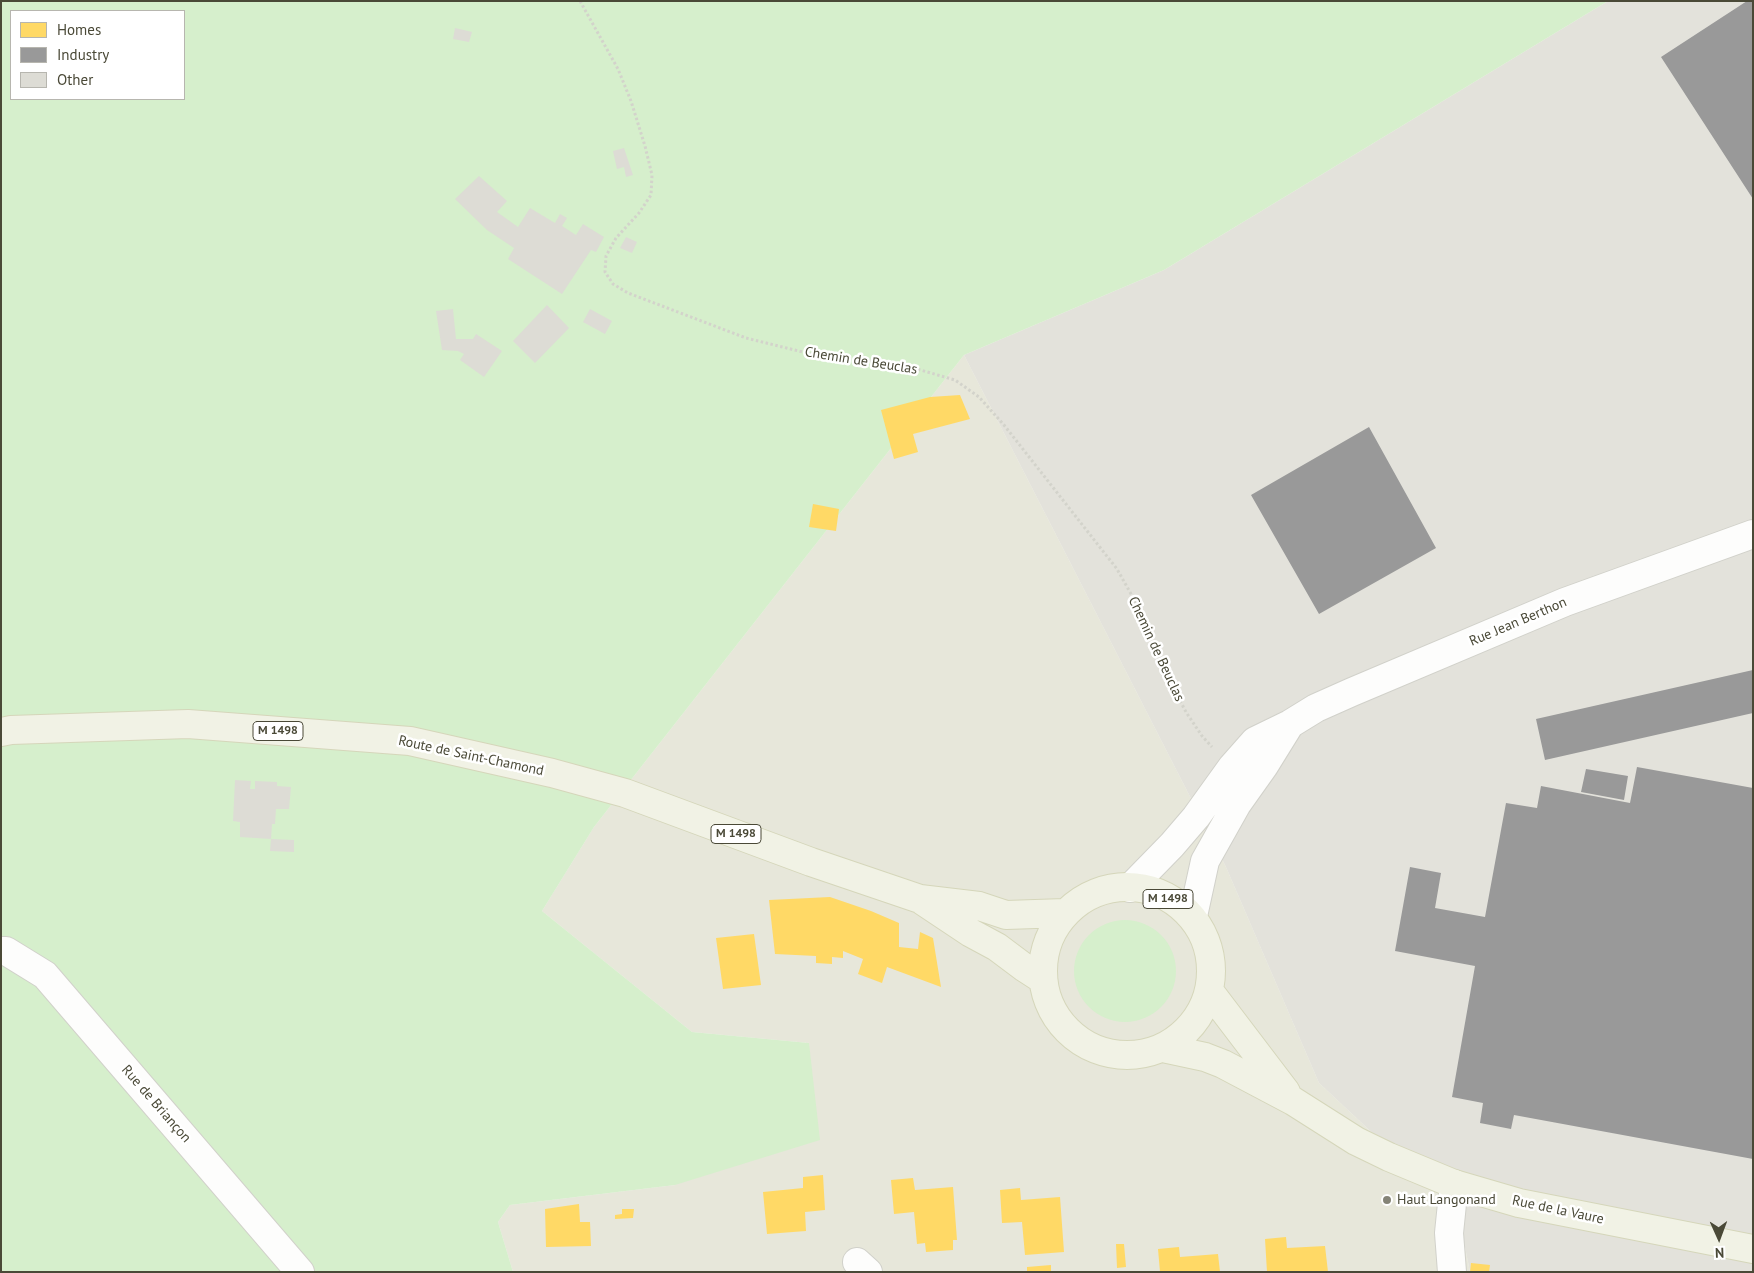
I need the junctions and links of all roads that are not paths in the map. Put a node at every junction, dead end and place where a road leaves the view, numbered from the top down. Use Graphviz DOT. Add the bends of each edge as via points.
graph roads {
  1 [pos="1753,534"];
  2 [pos="1290,724"];
  3 [pos="1,732"];
  4 [pos="1130,888"];
  5 [pos="920,899"];
  6 [pos="1065,912"];
  7 [pos="1193,916"];
  8 [pos="1,951"];
  9 [pos="1042,979"];
  10 [pos="1210,992"];
  11 [pos="1163,1048"];
  12 [pos="1293,1101"];
  13 [pos="1454,1184"];
  14 [pos="1753,1249"];
  15 [pos="300,1272"];
  16 [pos="1452,1272"];
  1 -- 2 [label="street, Rue Jean Berthon" via="1565,602 1352,692"];
  2 -- 4 [label="street, Rue Jean Berthon" via="1255,741 1172,846"];
  2 -- 7 [label="street" via="1237,804 1205,861"];
  3 -- 5 [label="main road, Route de Saint-Chamond / M 1498" via="188,724 410,741 625,792"];
  4 -- 6 [label="main road, M 1498" via="1105,891"];
  4 -- 7 [label="main road, M 1498" via="1162,894"];
  5 -- 6 [label="main road, M 1498" via="979,906 1006,915"];
  5 -- 9 [label="main road, M 1498" via="998,947"];
  6 -- 9 [label="main road" via="1053,931 1042,960"];
  7 -- 10 [label="main road, M 1498" via="1206,935 1211,952"];
  8 -- 15 [label="street, Rue de Briançon" via="45,974"];
  9 -- 11 [label="main road, M 1498" via="1058,1022 1093,1048 1139,1055"];
  10 -- 11 [label="main road, M 1498" via="1200,1013 1186,1030"];
  10 -- 12 [label="main road, M 1498"];
  11 -- 12 [label="main road, M 1498" via="1223,1064"];
  12 -- 13 [label="main road, Rue de la Vaure / M 1498" via="1364,1145"];
  13 -- 14 [label="main road, Rue de la Vaure / M 1498" via="1519,1203"];
  13 -- 16 [label="street" via="1449,1233"];
}
